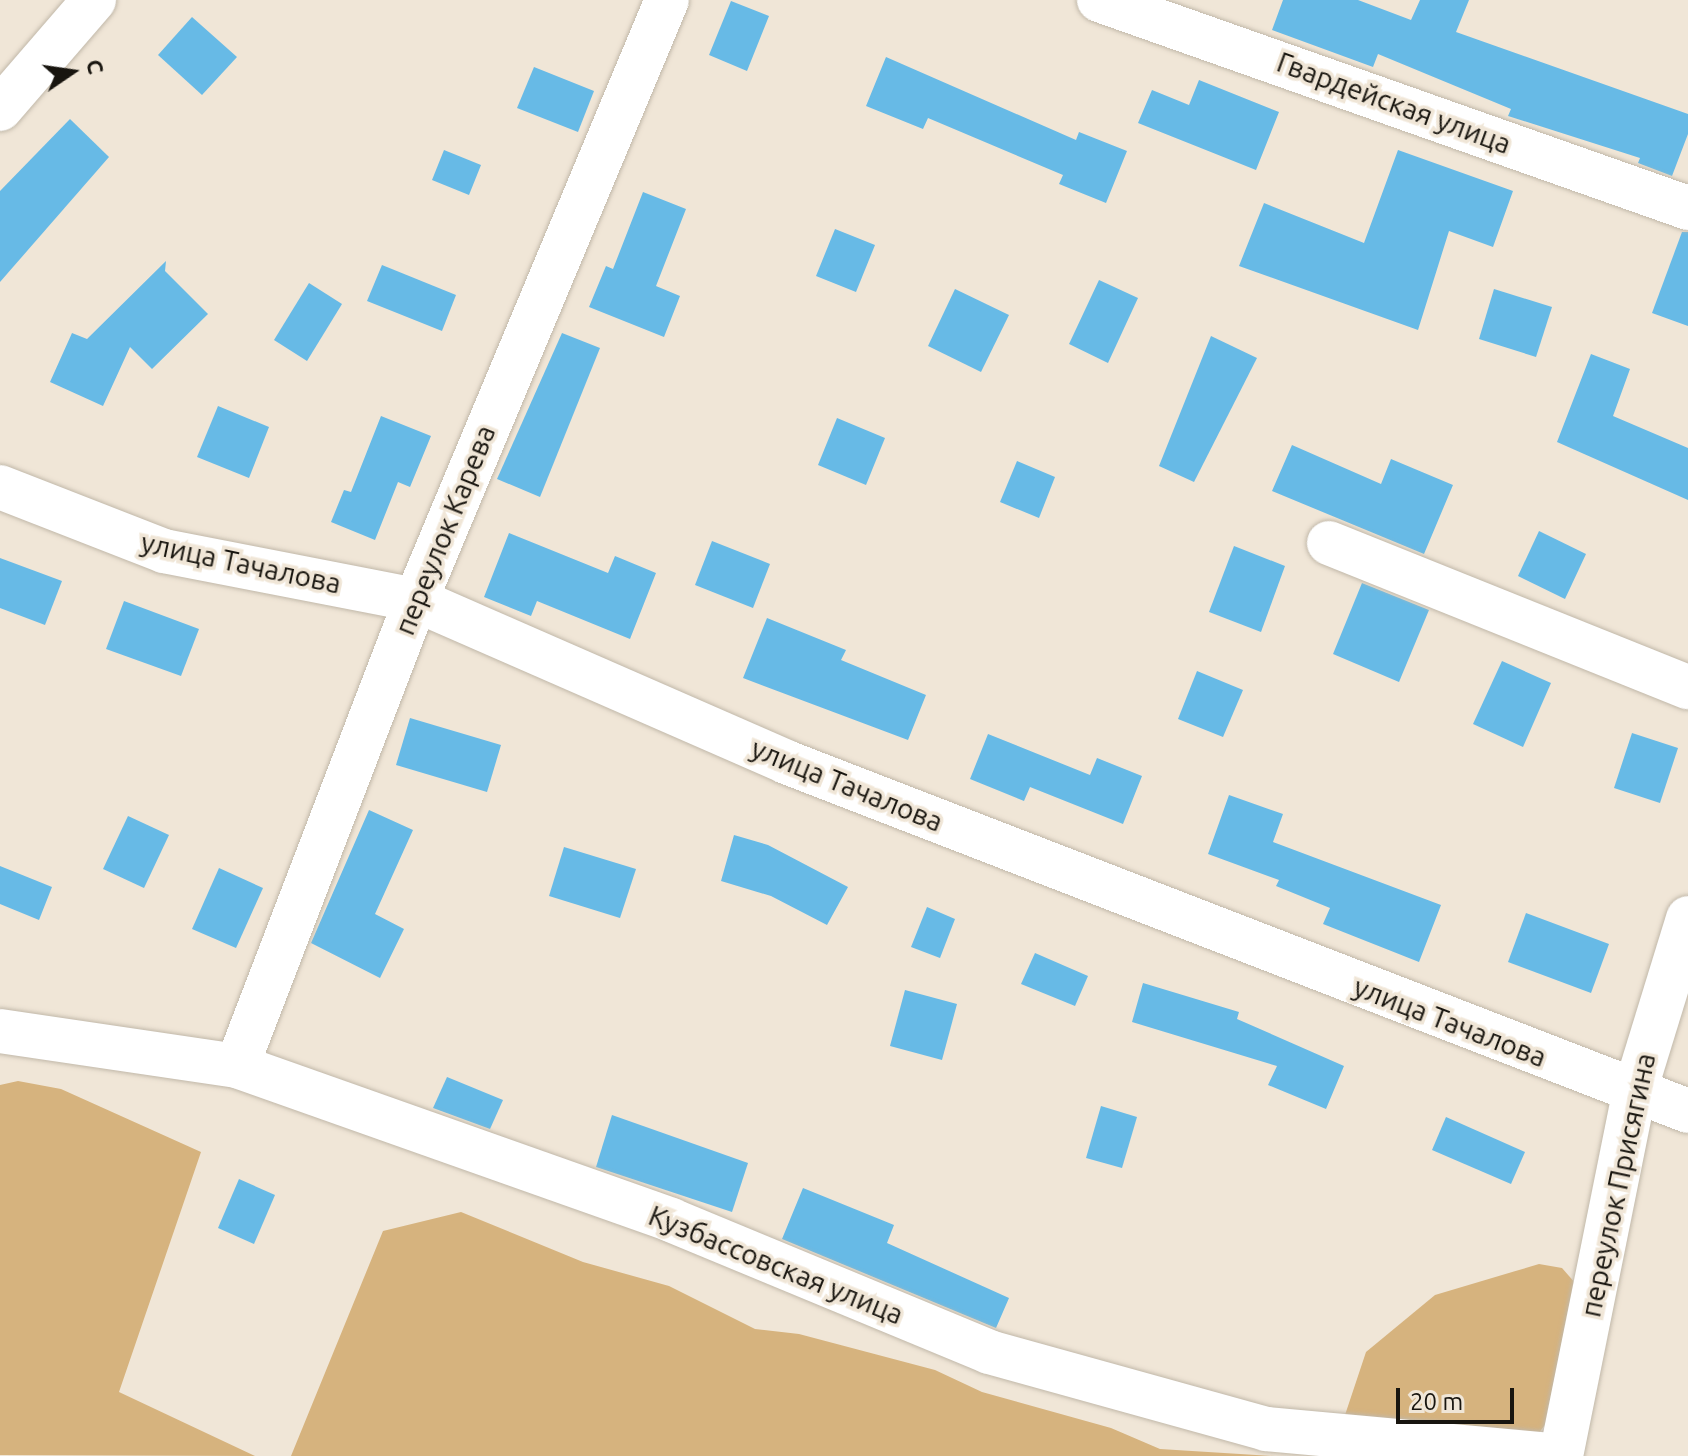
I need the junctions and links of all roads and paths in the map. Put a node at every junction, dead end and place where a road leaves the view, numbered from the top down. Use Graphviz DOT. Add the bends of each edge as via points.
graph roads {
  1 [pos="94,0"];
  2 [pos="667,0"];
  3 [pos="1099,0"];
  4 [pos="0,109"];
  5 [pos="1688,208"];
  6 [pos="0,487"];
  7 [pos="1329,543"];
  8 [pos="416,600"];
  9 [pos="1688,687"];
  10 [pos="1688,918"];
  11 [pos="0,1031"];
  12 [pos="237,1066"];
  13 [pos="1634,1094"];
  14 [pos="1688,1111"];
  15 [pos="1561,1456"];
  1 -- 4 [label="street"];
  2 -- 8 [label="street, переулок Карева"];
  3 -- 5 [label="street, Гвардейская улица"];
  6 -- 8 [label="street, улица Тачалова" via="164,551"];
  7 -- 9 [label="street"];
  8 -- 12 [label="street, переулок Карева"];
  8 -- 13 [label="street, улица Тачалова" via="786,762"];
  10 -- 13 [label="street, переулок Присягина"];
  11 -- 12 [label="street, Кузбассовская улица"];
  12 -- 15 [label="street, Кузбассовская улица" via="671,1220 989,1352 1266,1429"];
  13 -- 14 [label="street, улица Тачалова"];
  13 -- 15 [label="street, переулок Присягина"];
}
